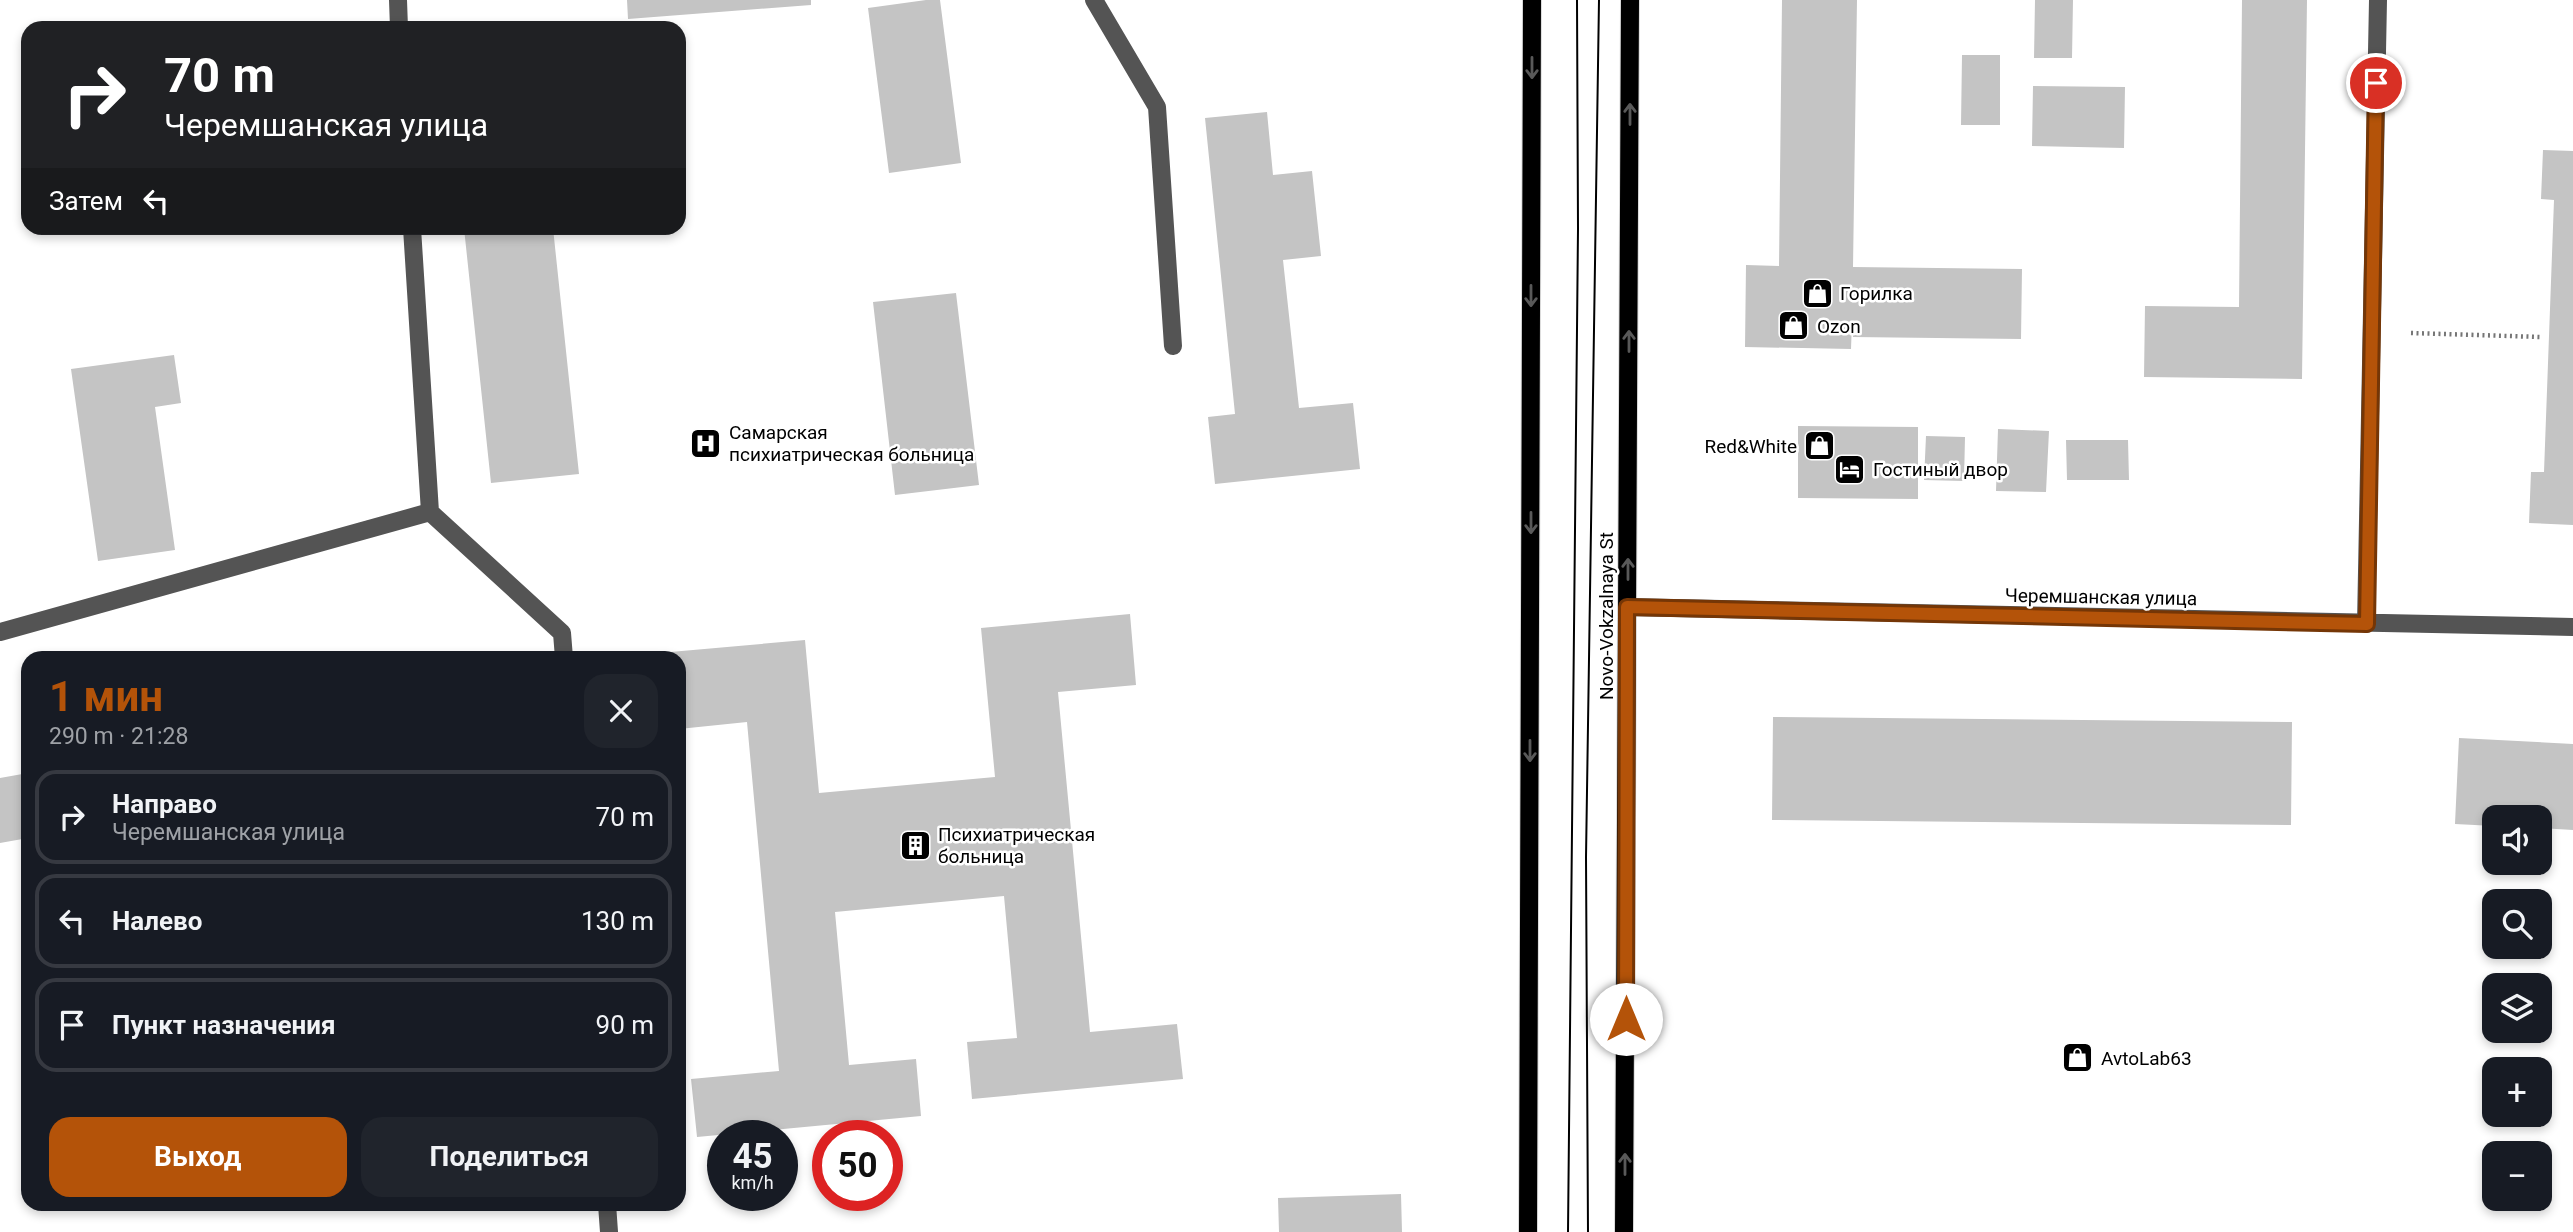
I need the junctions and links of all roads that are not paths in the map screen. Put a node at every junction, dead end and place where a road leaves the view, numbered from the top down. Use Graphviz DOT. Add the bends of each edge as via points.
graph roads {
  1 [pos="398,0"];
  2 [pos="1094,0"];
  3 [pos="1532,0"];
  4 [pos="1630,0"];
  5 [pos="2378,0"];
  6 [pos="399,21"];
  7 [pos="412,235"];
  8 [pos="1173,346"];
  9 [pos="430,512"];
  10 [pos="1627,607"];
  11 [pos="2367,624"];
  12 [pos="2573,626"];
  13 [pos="0,632"];
  14 [pos="563,651"];
  15 [pos="608,1211"];
  16 [pos="609,1232"];
  17 [pos="1528,1232"];
  18 [pos="1624,1232"];
  1 -- 6 [label="street"];
  2 -- 8 [label="street" via="1157,107"];
  3 -- 17 [label="main road, one-way"];
  10 -- 4 [label="main road, Novo-Vokzalnaya St, one-way"];
  5 -- 11 [label="street"];
  7 -- 9 [label="street"];
  9 -- 13 [label="street"];
  9 -- 14 [label="street" via="562,633"];
  10 -- 11 [label="street, Черемшанская улица"];
  18 -- 10 [label="main road, Novo-Vokzalnaya St, one-way"];
  11 -- 12 [label="street, Черемшанская улица"];
  15 -- 16 [label="street"];
}
